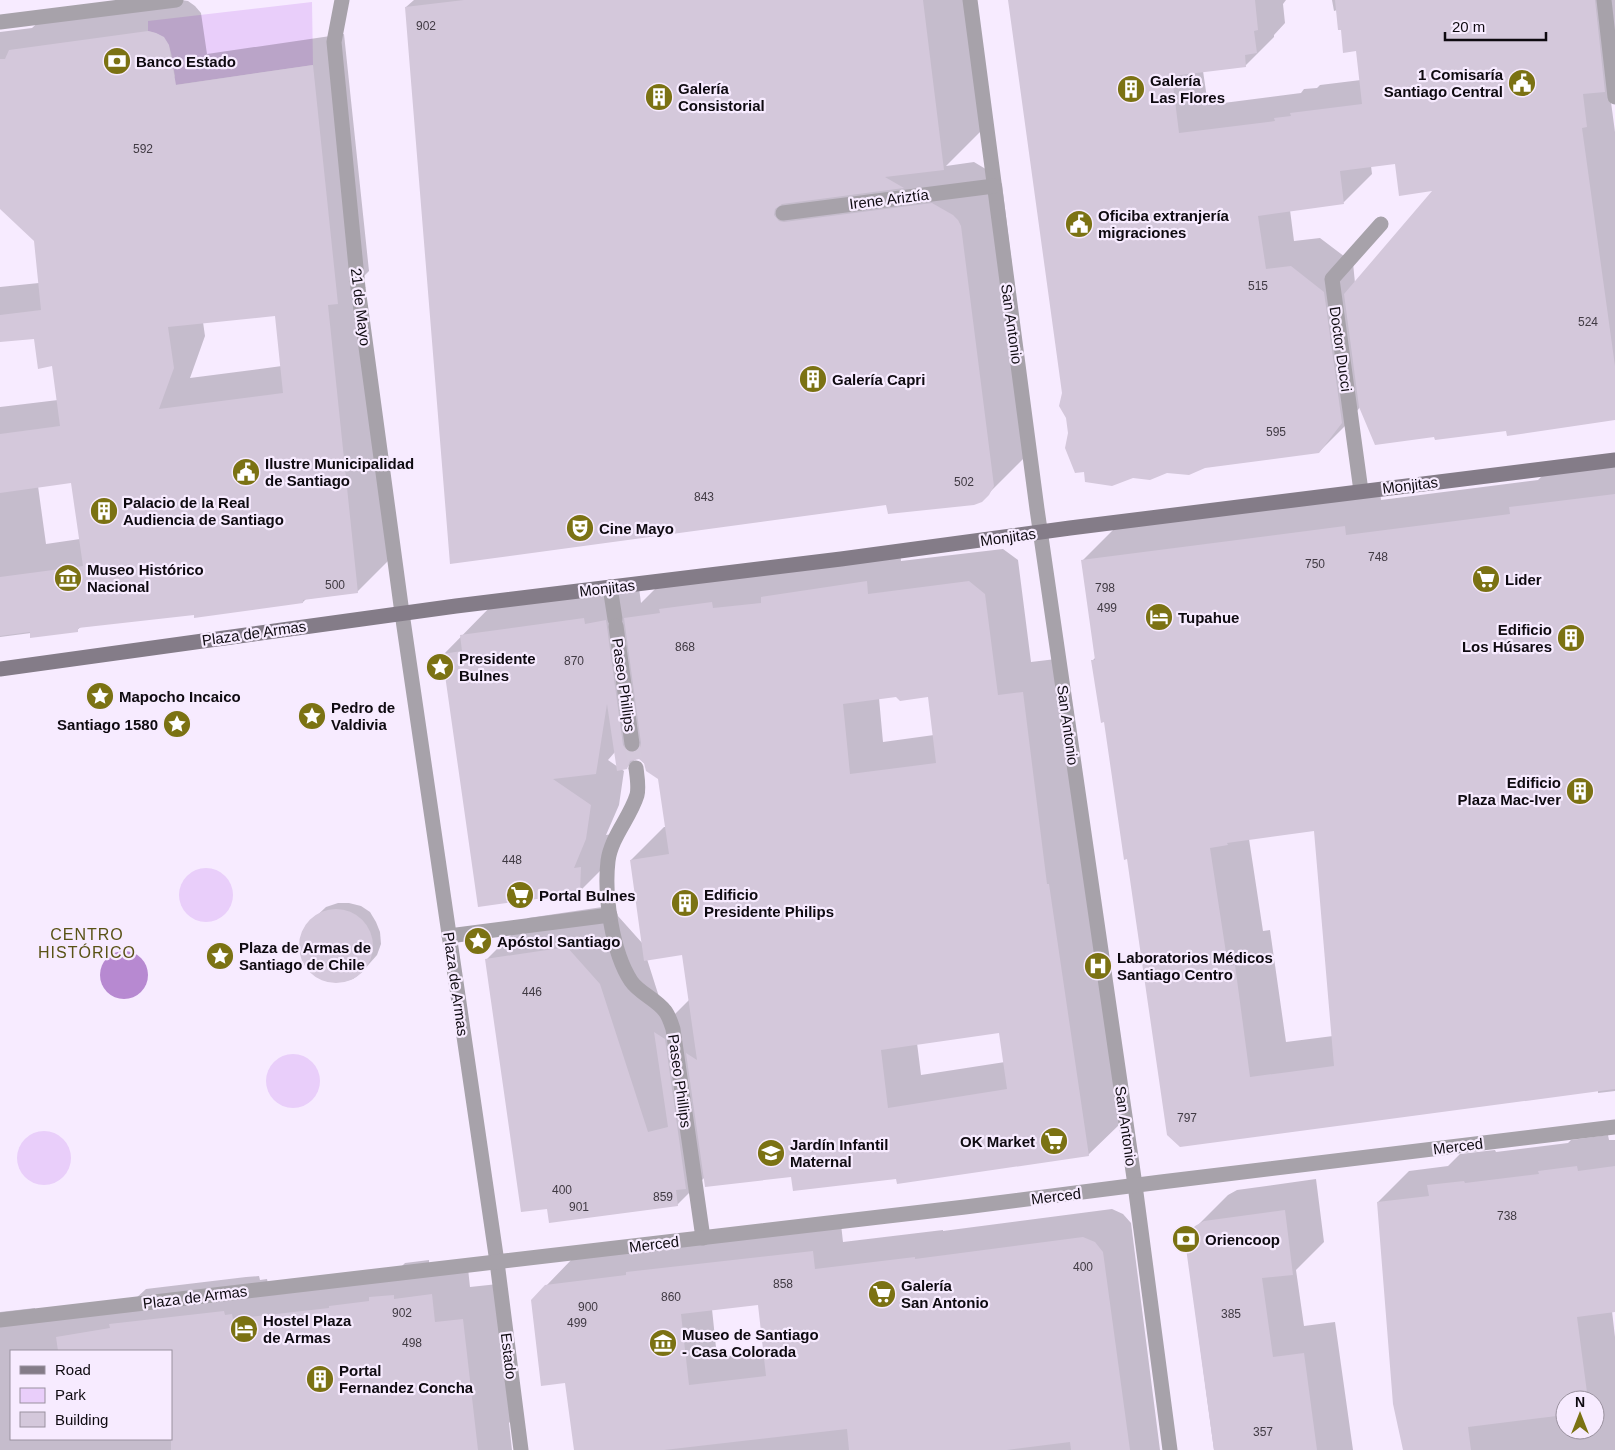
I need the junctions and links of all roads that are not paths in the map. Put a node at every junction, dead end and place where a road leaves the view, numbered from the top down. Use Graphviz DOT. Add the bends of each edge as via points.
graph roads {
  1 [pos="176,0"];
  2 [pos="342,0"];
  3 [pos="970,0"];
  4 [pos="1604,0"];
  5 [pos="0,22"];
  6 [pos="1615,97"];
  7 [pos="994,186"];
  8 [pos="783,213"];
  9 [pos="1381,224"];
  10 [pos="1615,460"];
  11 [pos="1361,492"];
  12 [pos="1040,532"];
  13 [pos="610,587"];
  14 [pos="402,613"];
  15 [pos="0,669"];
  16 [pos="632,744"];
  17 [pos="636,768"];
  18 [pos="610,915"];
  19 [pos="449,936"];
  20 [pos="1615,1127"];
  21 [pos="1135,1185"];
  22 [pos="703,1238"];
  23 [pos="498,1262"];
  24 [pos="0,1320"];
  25 [pos="521,1450"];
  26 [pos="1170,1450"];
  1 -- 5 [label="street"];
  2 -- 14 [label="street, 21 de Mayo" via="334,42 358,288"];
  3 -- 7 [label="street, San Antonio"];
  4 -- 6 [label="street"];
  7 -- 8 [label="street, Irene Ariztía"];
  7 -- 12 [label="street, San Antonio"];
  9 -- 11 [label="street, Doctor Ducci" via="1332,278"];
  10 -- 11 [label="main road, Monjitas"];
  11 -- 12 [label="main road, Monjitas"];
  12 -- 13 [label="main road, Monjitas"];
  12 -- 21 [label="street, San Antonio"];
  13 -- 14 [label="main road, Monjitas"];
  13 -- 16 [label="street, Paseo Phillips"];
  14 -- 15 [label="main road, Plaza de Armas"];
  14 -- 19 [label="street, Plaza de Armas"];
  17 -- 18 [label="street, Paseo Phillips" via="638,793 608,860"];
  18 -- 19 [label="street"];
  18 -- 22 [label="street, Paseo Phillips" via="614,939 632,982 666,1011 673,1029"];
  19 -- 23 [label="street, Plaza de Armas"];
  20 -- 21 [label="street, Merced"];
  21 -- 22 [label="street, Merced"];
  21 -- 26 [label="street, San Antonio"];
  22 -- 23 [label="street, Merced"];
  23 -- 24 [label="street, Plaza de Armas"];
  23 -- 25 [label="street, Estado"];
}
